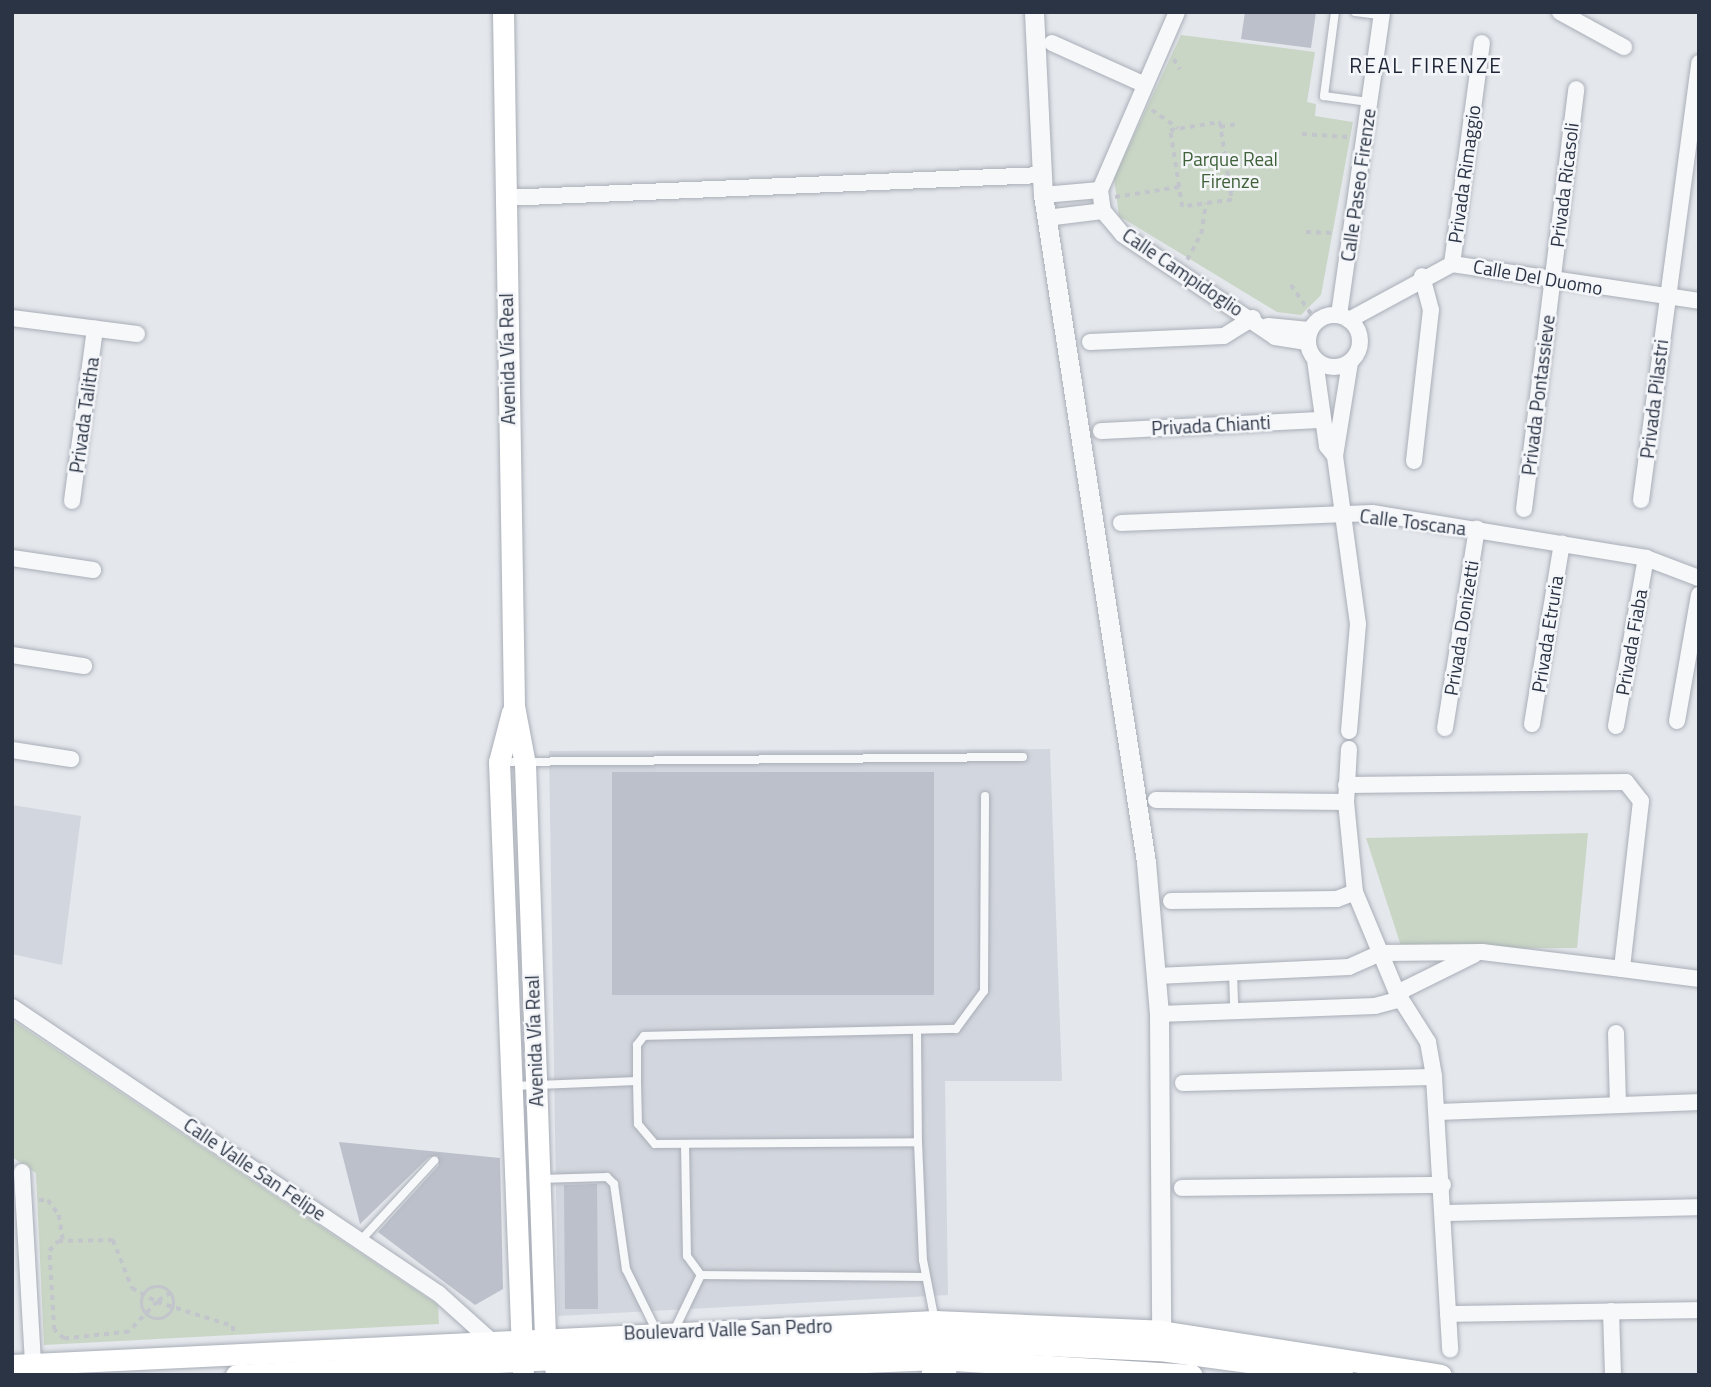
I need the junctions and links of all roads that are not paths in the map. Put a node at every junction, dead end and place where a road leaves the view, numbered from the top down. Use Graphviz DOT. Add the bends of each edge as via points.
graph roads {
  1 [pos="503,12"];
  2 [pos="1034,12"];
  3 [pos="1177,12"];
  4 [pos="1335,12"];
  5 [pos="1355,12"];
  6 [pos="1560,12"];
  7 [pos="1381,14"];
  8 [pos="1482,43"];
  9 [pos="1052,44"];
  10 [pos="1624,47"];
  11 [pos="1699,63"];
  12 [pos="1141,83"];
  13 [pos="1576,89"];
  14 [pos="1369,102"];
  15 [pos="1042,185"];
  16 [pos="503,198"];
  17 [pos="1101,201"];
  18 [pos="1046,218"];
  19 [pos="1452,264"];
  20 [pos="1422,276"];
  21 [pos="1553,282"];
  22 [pos="1666,298"];
  23 [pos="1699,301"];
  24 [pos="1344,317"];
  25 [pos="12,318"];
  26 [pos="1253,318"];
  27 [pos="95,329"];
  28 [pos="1311,331"];
  29 [pos="137,334"];
  30 [pos="1090,342"];
  31 [pos="1315,360"];
  32 [pos="1350,362"];
  33 [pos="1321,419"];
  34 [pos="1101,431"];
  35 [pos="1335,456"];
  36 [pos="1414,461"];
  37 [pos="1641,500"];
  38 [pos="72,501"];
  39 [pos="1524,509"];
  40 [pos="1342,515"];
  41 [pos="1121,523"];
  42 [pos="1477,529"];
  43 [pos="1562,543"];
  44 [pos="12,558"];
  45 [pos="1646,558"];
  46 [pos="93,570"];
  47 [pos="1699,578"];
  48 [pos="1699,595"];
  49 [pos="12,654"];
  50 [pos="84,666"];
  51 [pos="1692,670"];
  52 [pos="514,706"];
  53 [pos="1678,721"];
  54 [pos="1532,724"];
  55 [pos="1616,726"];
  56 [pos="1445,728"];
  57 [pos="1349,730"];
  58 [pos="1349,749"];
  59 [pos="12,750"];
  60 [pos="1023,757"];
  61 [pos="71,759"];
  62 [pos="499,762"];
  63 [pos="525,764"];
  64 [pos="1346,785"];
  65 [pos="985,796"];
  66 [pos="1156,800"];
  67 [pos="1346,802"];
  68 [pos="1355,892"];
  69 [pos="1171,901"];
  70 [pos="1482,952"];
  71 [pos="1380,953"];
  72 [pos="1622,969"];
  73 [pos="1233,972"];
  74 [pos="1157,976"];
  75 [pos="1699,979"];
  76 [pos="1399,996"];
  77 [pos="12,1007"];
  78 [pos="1234,1011"];
  79 [pos="1159,1014"];
  80 [pos="1616,1033"];
  81 [pos="917,1034"];
  82 [pos="1434,1077"];
  83 [pos="637,1081"];
  84 [pos="1183,1083"];
  85 [pos="535,1084"];
  86 [pos="510,1087"];
  87 [pos="1699,1102"];
  88 [pos="1618,1105"];
  89 [pos="1440,1112"];
  90 [pos="918,1142"];
  91 [pos="685,1144"];
  92 [pos="434,1161"];
  93 [pos="22,1172"];
  94 [pos="538,1179"];
  95 [pos="1443,1185"];
  96 [pos="1182,1188"];
  97 [pos="1699,1207"];
  98 [pos="1444,1213"];
  99 [pos="362,1240"];
  100 [pos="701,1275"];
  101 [pos="926,1277"];
  102 [pos="1699,1310"];
  103 [pos="1611,1311"];
  104 [pos="1448,1314"];
  105 [pos="935,1321"];
  106 [pos="665,1331"];
  107 [pos="1161,1331"];
  108 [pos="490,1340"];
  109 [pos="1450,1350"];
  110 [pos="520,1357"];
  111 [pos="552,1361"];
  112 [pos="235,1364"];
  113 [pos="23,1365"];
  114 [pos="210,1365"];
  115 [pos="931,1375"];
  116 [pos="946,1375"];
  117 [pos="1191,1375"];
  118 [pos="1342,1375"];
  119 [pos="1441,1375"];
  120 [pos="1613,1375"];
  1 -- 16 [label="main road, Avenida Vía Real"];
  2 -- 15 [label="street"];
  3 -- 12 [label="street"];
  4 -- 14 [label="lane" via="1324,96"];
  5 -- 7 [label="lane"];
  6 -- 10 [label="street"];
  7 -- 14 [label="street, Calle Paseo Firenze"];
  8 -- 19 [label="street, Privada Rimaggio"];
  9 -- 12 [label="street"];
  11 -- 22 [label="street, Privada Pilastri"];
  12 -- 17 [label="street"];
  13 -- 21 [label="street, Privada Ricasoli"];
  14 -- 24 [label="street, Calle Paseo Firenze"];
  15 -- 16 [label="street"];
  15 -- 17 [label="street"];
  15 -- 18 [label="street"];
  16 -- 52 [label="main road, Avenida Vía Real"];
  17 -- 18 [label="street"];
  17 -- 26 [label="street, Calle Campidoglio" via="1122,234"];
  18 -- 74 [label="street" via="1146,862"];
  19 -- 20 [label="street, Calle Del Duomo"];
  19 -- 21 [label="street, Calle Del Duomo"];
  20 -- 24 [label="street, Calle Del Duomo"];
  20 -- 36 [label="street" via="1431,310"];
  21 -- 22 [label="street, Calle Del Duomo"];
  21 -- 39 [label="street, Privada Pontassieve"];
  22 -- 23 [label="street, Calle Del Duomo"];
  22 -- 37 [label="street, Privada Pilastri"];
  24 -- 28 [label="street"];
  24 -- 32 [label="street" via="1360,341"];
  25 -- 27 [label="street"];
  26 -- 28 [label="street, Calle Campidoglio" via="1268,326 1275,337"];
  26 -- 30 [label="street" via="1224,336"];
  27 -- 29 [label="street"];
  27 -- 38 [label="street, Privada Talitha"];
  28 -- 31 [label="street"];
  31 -- 32 [label="street" via="1326,367"];
  31 -- 33 [label="street"];
  32 -- 35 [label="street"];
  33 -- 34 [label="street, Privada Chianti"];
  33 -- 35 [label="street"];
  35 -- 40 [label="street"];
  40 -- 41 [label="street, Calle Toscana"];
  40 -- 42 [label="street, Calle Toscana" via="1372,513"];
  40 -- 57 [label="street" via="1357,624"];
  42 -- 43 [label="street, Calle Toscana"];
  42 -- 56 [label="street, Privada Donizetti"];
  43 -- 45 [label="street, Calle Toscana"];
  43 -- 54 [label="street, Privada Etruria"];
  44 -- 46 [label="street"];
  45 -- 47 [label="street, Calle Toscana"];
  45 -- 55 [label="street, Privada Fiaba"];
  48 -- 51 [label="street"];
  49 -- 50 [label="street"];
  51 -- 53 [label="street"];
  52 -- 62 [label="main road, Avenida Vía Real"];
  52 -- 63 [label="main road, Avenida Vía Real"];
  58 -- 64 [label="street"];
  59 -- 61 [label="street"];
  60 -- 63 [label="lane"];
  62 -- 63 [label="lane"];
  62 -- 86 [label="main road, Avenida Vía Real"];
  63 -- 85 [label="main road, Avenida Vía Real"];
  64 -- 67 [label="street"];
  64 -- 72 [label="street" via="1626,782 1642,801"];
  65 -- 81 [label="lane" via="984,991 956,1029"];
  66 -- 67 [label="street"];
  67 -- 68 [label="street"];
  68 -- 69 [label="street" via="1338,899"];
  68 -- 71 [label="street"];
  70 -- 71 [label="street"];
  70 -- 72 [label="street"];
  70 -- 76 [label="street"];
  71 -- 73 [label="street" via="1349,967"];
  71 -- 76 [label="street"];
  72 -- 75 [label="street"];
  73 -- 74 [label="street"];
  73 -- 78 [label="lane"];
  74 -- 79 [label="street"];
  76 -- 78 [label="street" via="1375,1006"];
  76 -- 82 [label="street" via="1428,1042"];
  77 -- 99 [label="street, Calle Valle San Felipe"];
  78 -- 79 [label="street"];
  79 -- 107 [label="street"];
  80 -- 88 [label="street"];
  81 -- 83 [label="lane" via="644,1036 637,1045"];
  81 -- 90 [label="lane"];
  82 -- 84 [label="street"];
  82 -- 89 [label="street"];
  83 -- 85 [label="lane"];
  83 -- 91 [label="lane" via="642,1136 655,1144"];
  85 -- 86 [label="lane"];
  85 -- 94 [label="main road, Avenida Vía Real"];
  86 -- 110 [label="main road, Avenida Vía Real"];
  87 -- 88 [label="street"];
  88 -- 89 [label="street"];
  89 -- 95 [label="street"];
  90 -- 91 [label="lane"];
  90 -- 101 [label="lane"];
  91 -- 100 [label="lane" via="687,1256"];
  92 -- 99 [label="lane"];
  93 -- 113 [label="street"];
  94 -- 106 [label="lane" via="607,1177 614,1184 626,1269"];
  94 -- 111 [label="main road, Avenida Vía Real"];
  95 -- 96 [label="street"];
  95 -- 98 [label="street"];
  97 -- 98 [label="street"];
  98 -- 104 [label="street"];
  99 -- 108 [label="street, Calle Valle San Felipe" via="439,1294"];
  100 -- 101 [label="lane"];
  100 -- 106 [label="lane"];
  101 -- 105 [label="lane"];
  102 -- 103 [label="street"];
  103 -- 104 [label="street"];
  103 -- 120 [label="street"];
  104 -- 109 [label="street"];
  105 -- 106 [label="main road, Boulevard Valle San Pedro"];
  105 -- 107 [label="main road, Boulevard Valle San Pedro"];
  106 -- 111 [label="main road, Boulevard Valle San Pedro"];
  107 -- 119 [label="main road, Boulevard Valle San Pedro"];
  108 -- 110 [label="main road, Boulevard Valle San Pedro"];
  108 -- 112 [label="main road, Boulevard Valle San Pedro"];
  110 -- 111 [label="main road, Boulevard Valle San Pedro"];
  110 -- 112 [label="main road, Boulevard Valle San Pedro"];
  111 -- 117 [label="main road, Boulevard Valle San Pedro" via="937,1359"];
  111 -- 118 [label="main road, Boulevard Valle San Pedro" via="1032,1342 1173,1352"];
  112 -- 114 [label="main road, Boulevard Valle San Pedro"];
  113 -- 114 [label="main road, Boulevard Valle San Pedro"];
  115 -- 116 [label="main road"];
}
